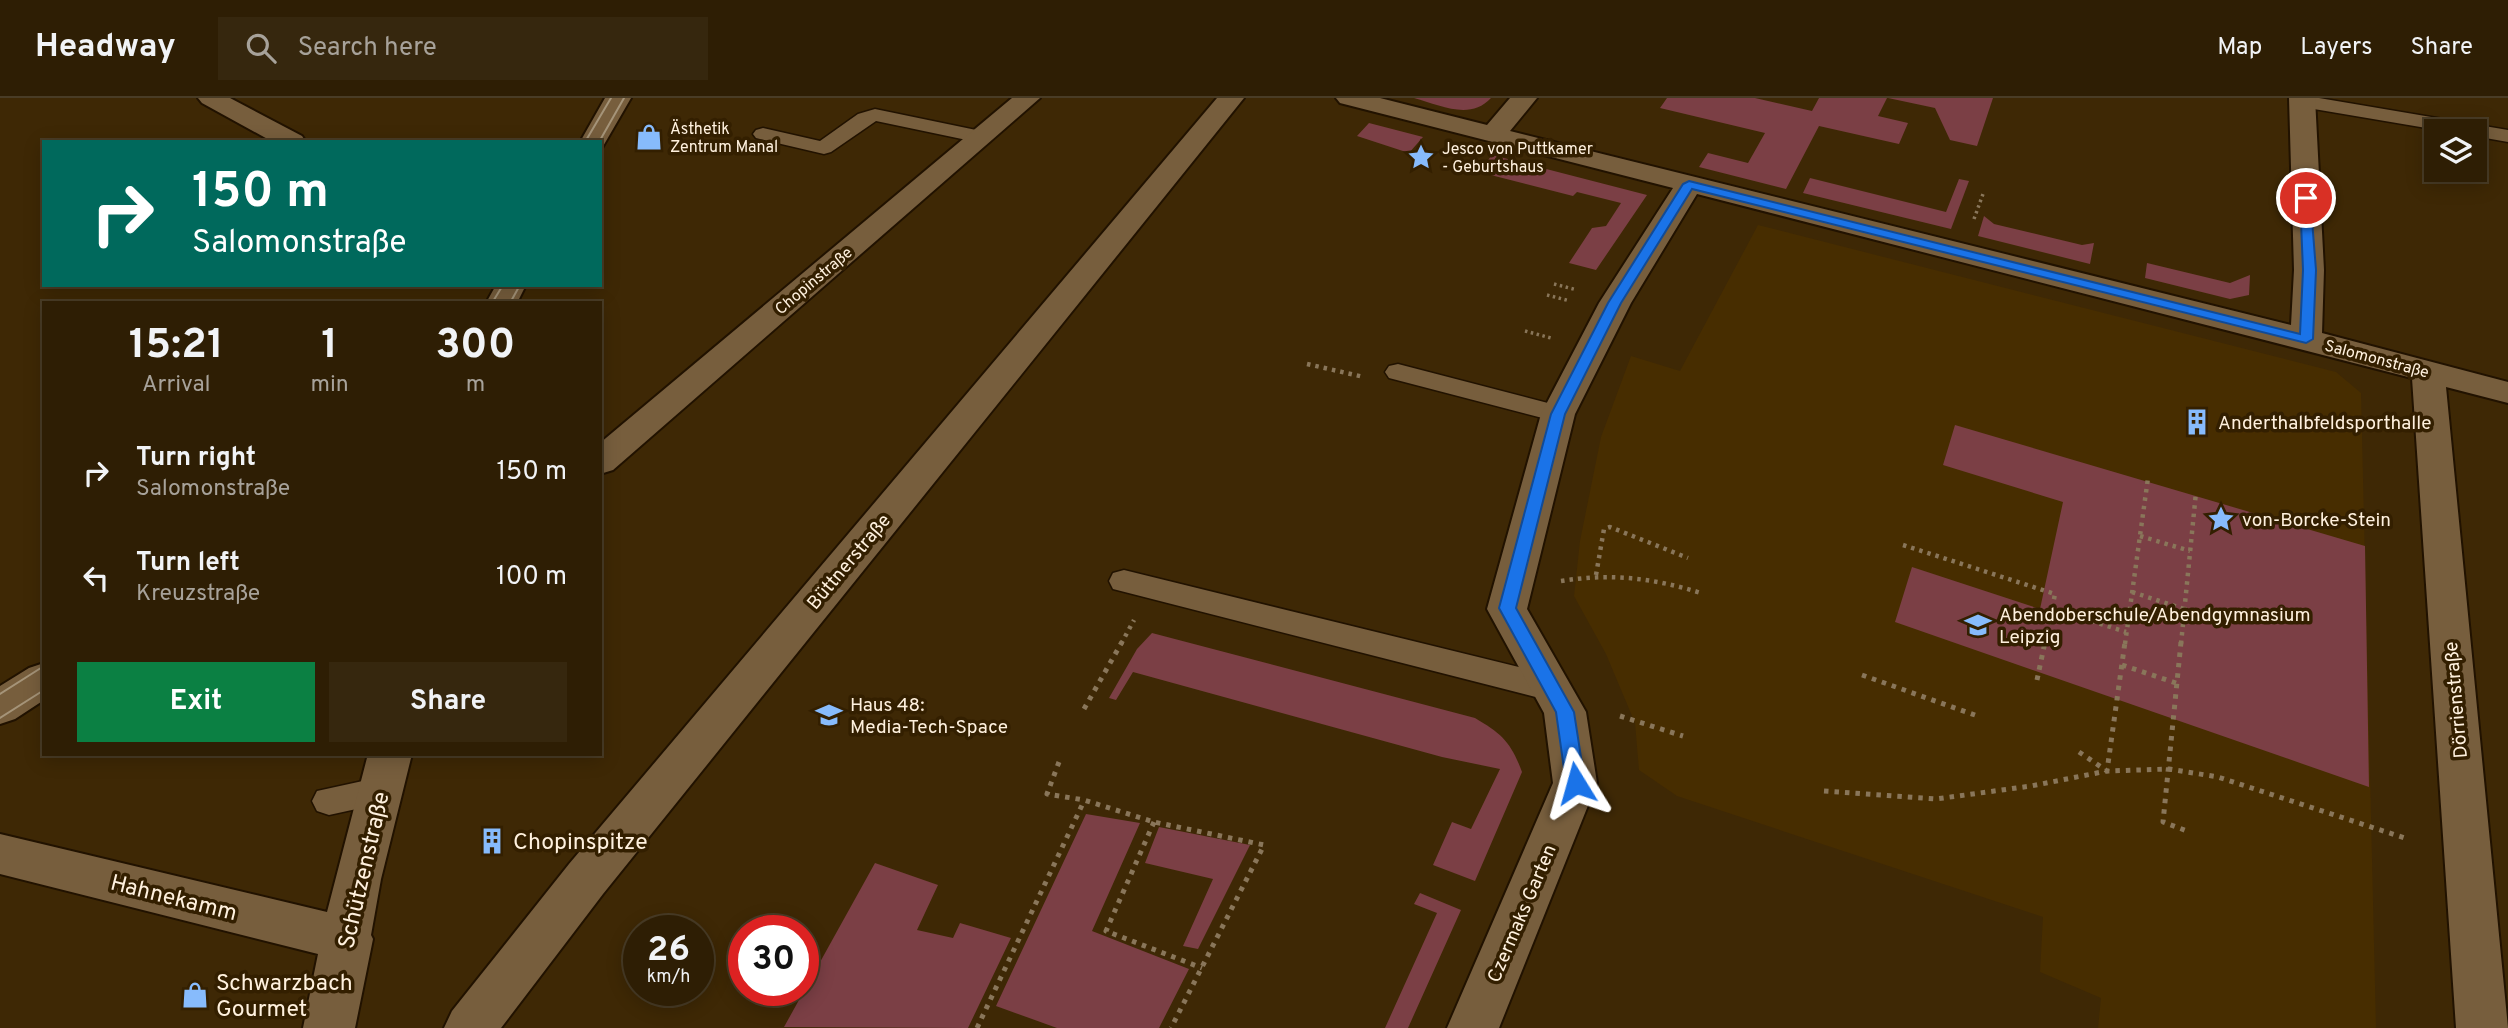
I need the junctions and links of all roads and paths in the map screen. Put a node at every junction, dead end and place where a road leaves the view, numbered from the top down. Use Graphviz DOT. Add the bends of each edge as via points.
graph roads {
  1 [pos="211,98"];
  2 [pos="618,98"];
  3 [pos="1027,98"];
  4 [pos="1231,98"];
  5 [pos="1349,98"];
  6 [pos="1524,98"];
  7 [pos="2302,99"];
  8 [pos="763,134"];
  9 [pos="1492,135"];
  10 [pos="2508,136"];
  11 [pos="981,137"];
  12 [pos="289,140"];
  13 [pos="594,140"];
  14 [pos="1689,184"];
  15 [pos="1983,194"];
  16 [pos="1980,203"];
  17 [pos="1554,284"];
  18 [pos="1589,293"];
  19 [pos="1547,295"];
  20 [pos="1581,304"];
  21 [pos="1525,331"];
  22 [pos="2306,339"];
  23 [pos="1562,341"];
  24 [pos="1307,364"];
  25 [pos="1398,372"];
  26 [pos="2428,372"];
  27 [pos="2508,393"];
  28 [pos="1558,414"];
  29 [pos="602,460"];
  30 [pos="2148,478"];
  31 [pos="2196,492"];
  32 [pos="2140,536"];
  33 [pos="1903,545"];
  34 [pos="2190,551"];
  35 [pos="1688,558"];
  36 [pos="1595,575"];
  37 [pos="1557,582"];
  38 [pos="1137,585"];
  39 [pos="2132,592"];
  40 [pos="1701,593"];
  41 [pos="2051,608"];
  42 [pos="2184,609"];
  43 [pos="2126,632"];
  44 [pos="2122,665"];
  45 [pos="1862,675"];
  46 [pos="42,680"];
  47 [pos="2037,680"];
  48 [pos="2176,683"];
  49 [pos="1551,688"];
  50 [pos="0,707"];
  51 [pos="1084,709"];
  52 [pos="1975,715"];
  53 [pos="1619,716"];
  54 [pos="1683,736"];
  55 [pos="2079,752"];
  56 [pos="1059,762"];
  57 [pos="2169,769"];
  58 [pos="2107,771"];
  59 [pos="385,773"];
  60 [pos="1824,791"];
  61 [pos="1084,800"];
  62 [pos="329,801"];
  63 [pos="1154,822"];
  64 [pos="2187,831"];
  65 [pos="2404,838"];
  66 [pos="0,854"];
  67 [pos="348,939"];
  68 [pos="1202,968"];
  69 [pos="329,1028"];
  70 [pos="470,1028"];
  71 [pos="977,1028"];
  72 [pos="1171,1028"];
  73 [pos="1472,1028"];
  74 [pos="2482,1028"];
  1 -- 12 [label="street"];
  2 -- 13 [label="street"];
  3 -- 11 [label="street, Chopinstraße"];
  4 -- 70 [label="street, Büttnerstraße" via="586,879"];
  5 -- 9 [label="street, Salomonstraße"];
  6 -- 9 [label="street"];
  7 -- 10 [label="lane"];
  7 -- 22 [label="street" via="2309,270"];
  8 -- 11 [label="lane" via="824,148 875,115"];
  9 -- 14 [label="street, Salomonstraße"];
  11 -- 29 [label="street, Chopinstraße"];
  14 -- 22 [label="street, Salomonstraße"];
  14 -- 28 [label="street, Czermaks Garten" via="1615,303"];
  15 -- 16 [label="path"];
  17 -- 18 [label="path"];
  19 -- 20 [label="path"];
  21 -- 23 [label="path"];
  22 -- 26 [label="street, Salomonstraße"];
  24 -- 25 [label="path" via="1378,381"];
  25 -- 28 [label="lane"];
  26 -- 27 [label="street, Salomonstraße"];
  26 -- 74 [label="street, Dörrienstraße"];
  28 -- 49 [label="street, Czermaks Garten" via="1507,608"];
  30 -- 32 [label="path"];
  31 -- 34 [label="path"];
  32 -- 34 [label="path"];
  32 -- 39 [label="path"];
  33 -- 41 [label="path" via="2055,594"];
  34 -- 42 [label="path"];
  35 -- 36 [label="path" via="1610,527 1604,530"];
  36 -- 37 [label="path"];
  36 -- 40 [label="path" via="1661,579"];
  38 -- 49 [label="lane"];
  38 -- 51 [label="path"];
  39 -- 42 [label="path"];
  39 -- 43 [label="path"];
  41 -- 43 [label="path"];
  41 -- 47 [label="path"];
  42 -- 48 [label="path"];
  43 -- 44 [label="path"];
  44 -- 48 [label="path"];
  44 -- 58 [label="path"];
  45 -- 52 [label="path"];
  46 -- 50 [label="street"];
  48 -- 57 [label="path"];
  49 -- 73 [label="street, Czermaks Garten" via="1565,712 1576,783"];
  53 -- 54 [label="path"];
  55 -- 58 [label="path"];
  56 -- 61 [label="path" via="1047,794"];
  57 -- 58 [label="path"];
  57 -- 64 [label="path" via="2163,822"];
  57 -- 65 [label="path" via="2218,777"];
  58 -- 60 [label="path" via="1936,799"];
  59 -- 62 [label="lane"];
  59 -- 67 [label="street, Schützenstraße" via="357,879"];
  61 -- 63 [label="path"];
  61 -- 71 [label="path"];
  63 -- 68 [label="path" via="1106,931"];
  63 -- 68 [label="path" via="1265,845"];
  66 -- 67 [label="street, Hahnekamm"];
  67 -- 69 [label="street, Schützenstraße"];
  68 -- 72 [label="path"];
}
